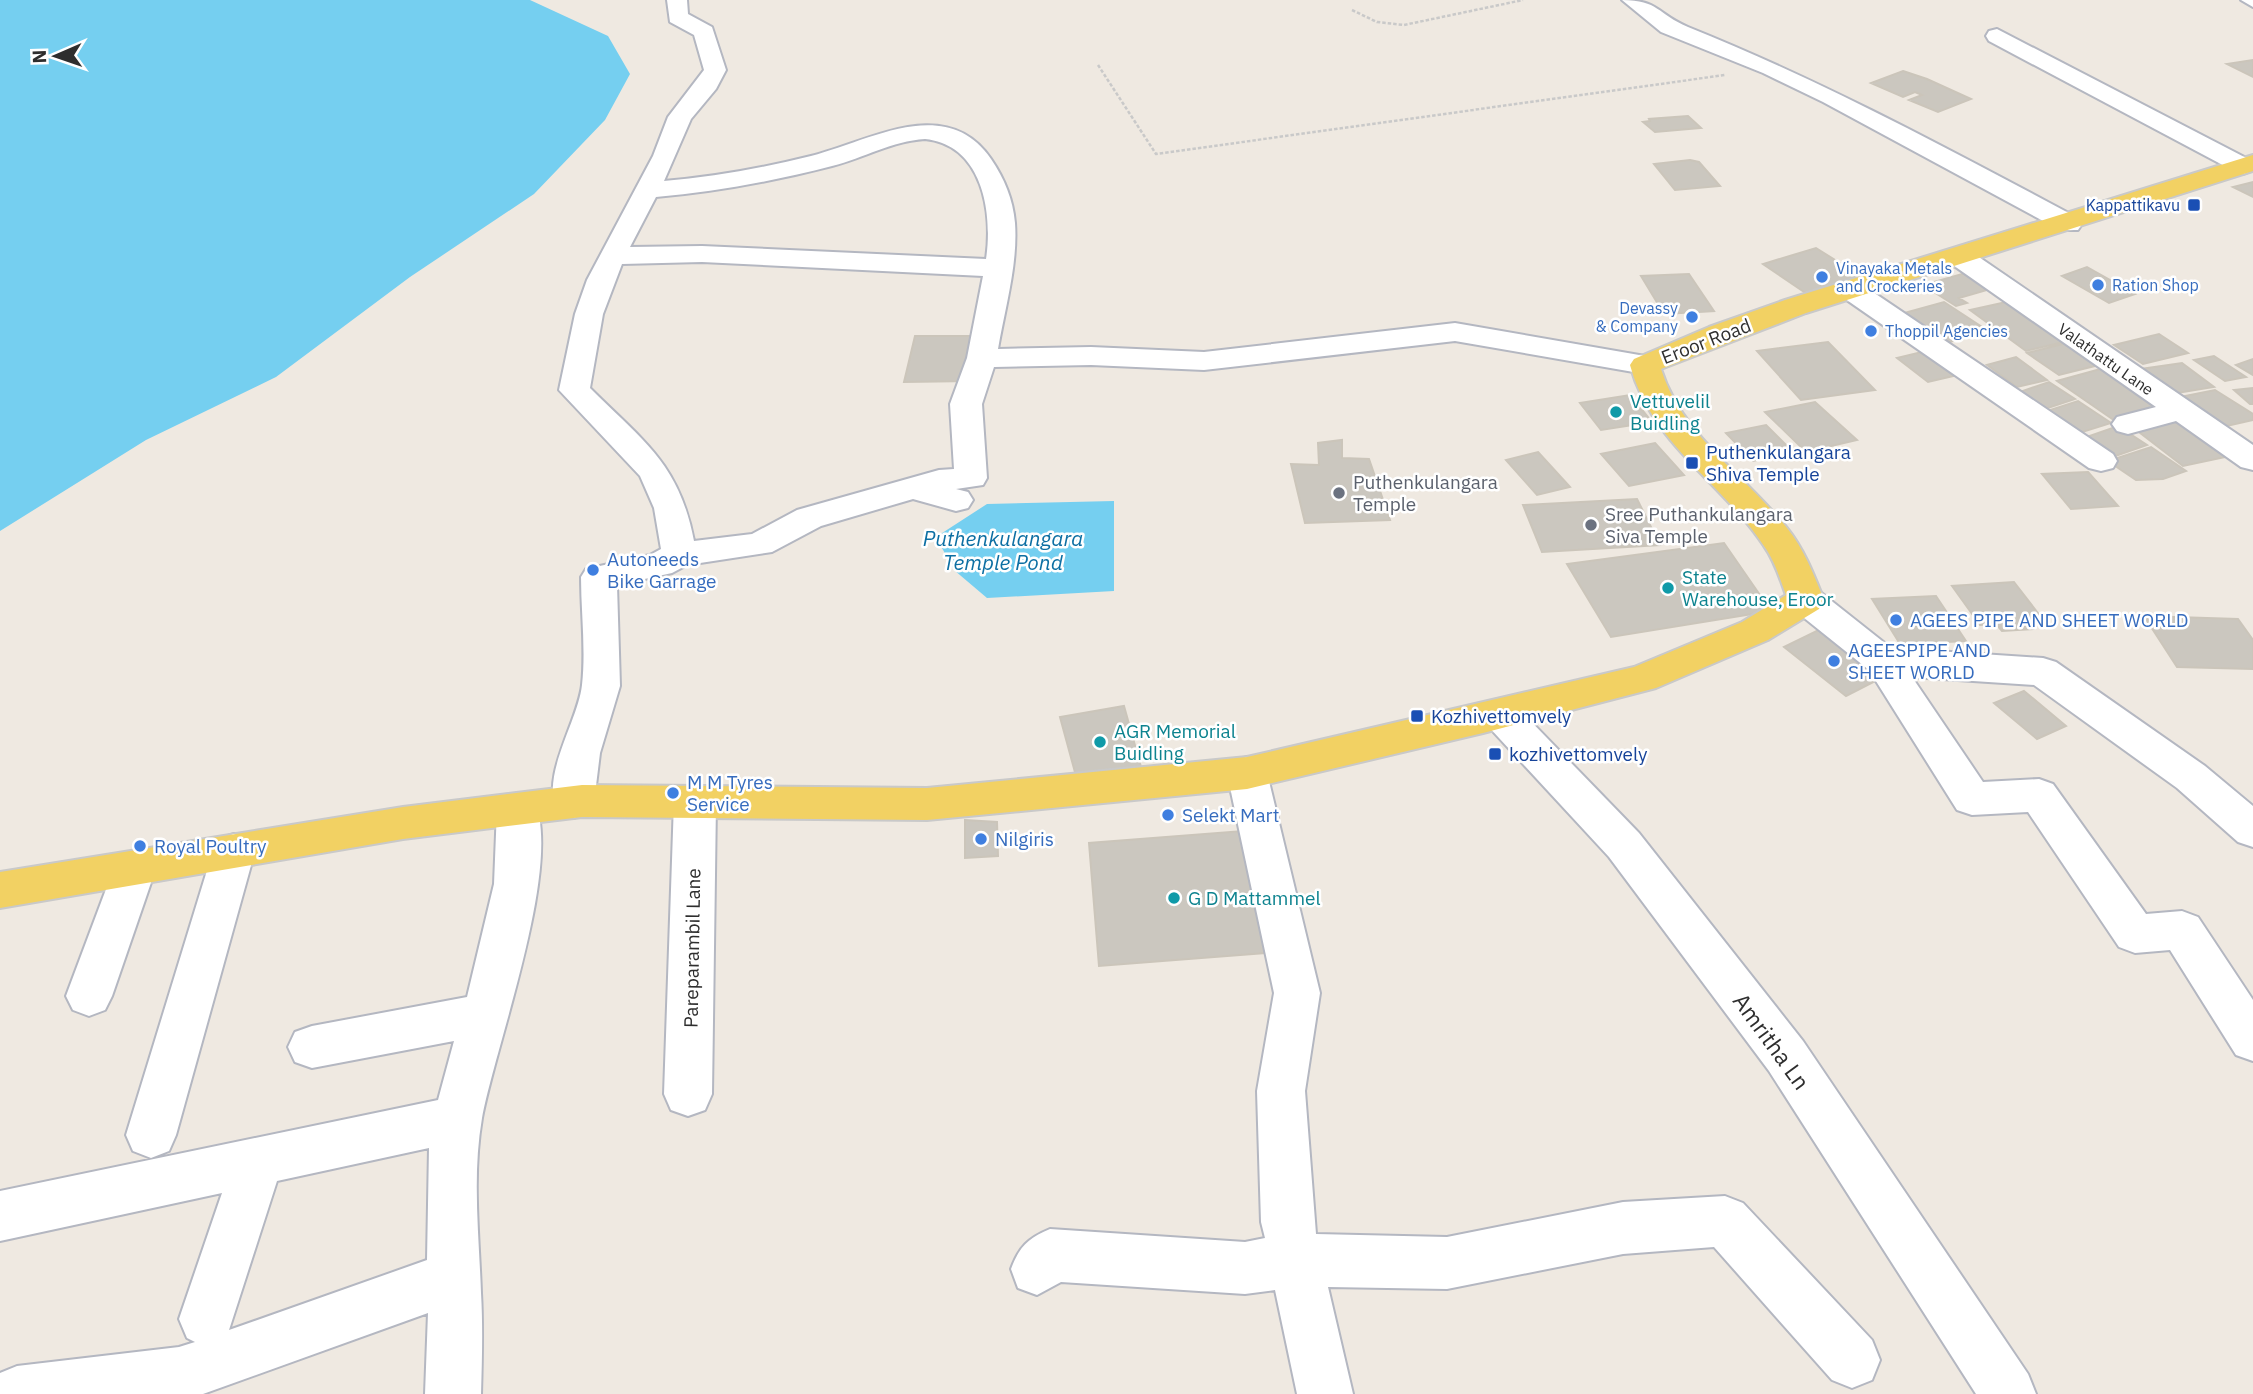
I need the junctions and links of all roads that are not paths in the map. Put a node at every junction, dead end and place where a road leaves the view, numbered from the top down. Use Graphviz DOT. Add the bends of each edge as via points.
graph roads {
  1 [pos="677,0"];
  2 [pos="1632,0"];
  3 [pos="1997,36"];
  4 [pos="2248,165"];
  5 [pos="649,190"];
  6 [pos="2069,224"];
  7 [pos="613,256"];
  8 [pos="1960,257"];
  9 [pos="997,268"];
  10 [pos="1851,290"];
  11 [pos="982,358"];
  12 [pos="1645,365"];
  13 [pos="2180,410"];
  14 [pos="2128,424"];
  15 [pos="2253,460"];
  16 [pos="2101,461"];
  17 [pos="914,488"];
  18 [pos="956,500"];
  19 [pos="679,554"];
  20 [pos="1806,600"];
  21 [pos="1882,661"];
  22 [pos="1492,717"];
  23 [pos="1247,773"];
  24 [pos="695,802"];
  25 [pos="573,803"];
  26 [pos="518,809"];
  27 [pos="2253,830"];
  28 [pos="234,851"];
  29 [pos="135,868"];
  30 [pos="0,890"];
  31 [pos="89,996"];
  32 [pos="485,1014"];
  33 [pos="2253,1040"];
  34 [pos="312,1047"];
  35 [pos="688,1094"];
  36 [pos="458,1119"];
  37 [pos="150,1135"];
  38 [pos="258,1161"];
  39 [pos="0,1216"];
  40 [pos="1295,1260"];
  41 [pos="1037,1269"];
  42 [pos="454,1277"];
  43 [pos="206,1319"];
  44 [pos="1852,1360"];
  45 [pos="17,1394"];
  46 [pos="453,1394"];
  47 [pos="1325,1394"];
  48 [pos="2008,1394"];
  1 -- 5 [label="street" via="678,16 704,33 715,70 680,117"];
  2 -- 6 [label="street" via="1669,27 1771,68"];
  3 -- 4 [label="street"];
  4 -- 6 [label="main road, Eroor Road"];
  5 -- 7 [label="street"];
  5 -- 9 [label="street" via="774,171 906,135 937,133 952,138 981,161 998,192 1003,236"];
  6 -- 8 [label="main road, Eroor Road"];
  7 -- 9 [label="street" via="702,254"];
  7 -- 19 [label="street" via="589,314 574,390 655,472 671,509"];
  8 -- 10 [label="main road, Eroor Road"];
  8 -- 13 [label="street, Valathattu Lane"];
  9 -- 11 [label="street"];
  10 -- 12 [label="main road, Eroor Road" via="1704,339"];
  10 -- 16 [label="street"];
  11 -- 12 [label="street" via="1204,361 1455,332"];
  11 -- 17 [label="street" via="966,404 971,478 939,480"];
  12 -- 20 [label="main road, Eroor Road" via="1648,384 1665,414 1776,535"];
  13 -- 14 [label="street"];
  13 -- 15 [label="street, Valathattu Lane"];
  17 -- 18 [label="street"];
  17 -- 19 [label="street" via="809,518 760,544"];
  19 -- 25 [label="street" via="660,565 599,577 601,686 580,753"];
  20 -- 21 [label="street"];
  20 -- 22 [label="main road" via="1755,631 1643,678"];
  21 -- 27 [label="street" via="2043,672 2192,777"];
  21 -- 33 [label="street" via="1972,799 2039,795 2135,934 2182,930"];
  22 -- 23 [label="main road"];
  22 -- 48 [label="street, Amritha Ln" via="1624,845 1786,1056"];
  23 -- 24 [label="main road" via="927,804"];
  23 -- 40 [label="street" via="1297,993 1280,1091 1287,1222"];
  24 -- 25 [label="main road"];
  24 -- 35 [label="street, Pareparambil Lane"];
  25 -- 26 [label="main road"];
  26 -- 28 [label="main road"];
  26 -- 32 [label="street" via="518,862"];
  28 -- 29 [label="main road"];
  28 -- 37 [label="street"];
  29 -- 30 [label="main road"];
  29 -- 31 [label="street"];
  32 -- 34 [label="street"];
  32 -- 36 [label="street"];
  36 -- 38 [label="street"];
  36 -- 42 [label="street" via="451,1201"];
  38 -- 39 [label="street"];
  38 -- 43 [label="street"];
  40 -- 41 [label="street" via="1244,1268 1050,1255"];
  40 -- 44 [label="street" via="1447,1263 1623,1228 1725,1221"];
  40 -- 47 [label="street"];
  42 -- 45 [label="street" via="179,1375"];
  42 -- 46 [label="street"];
}
